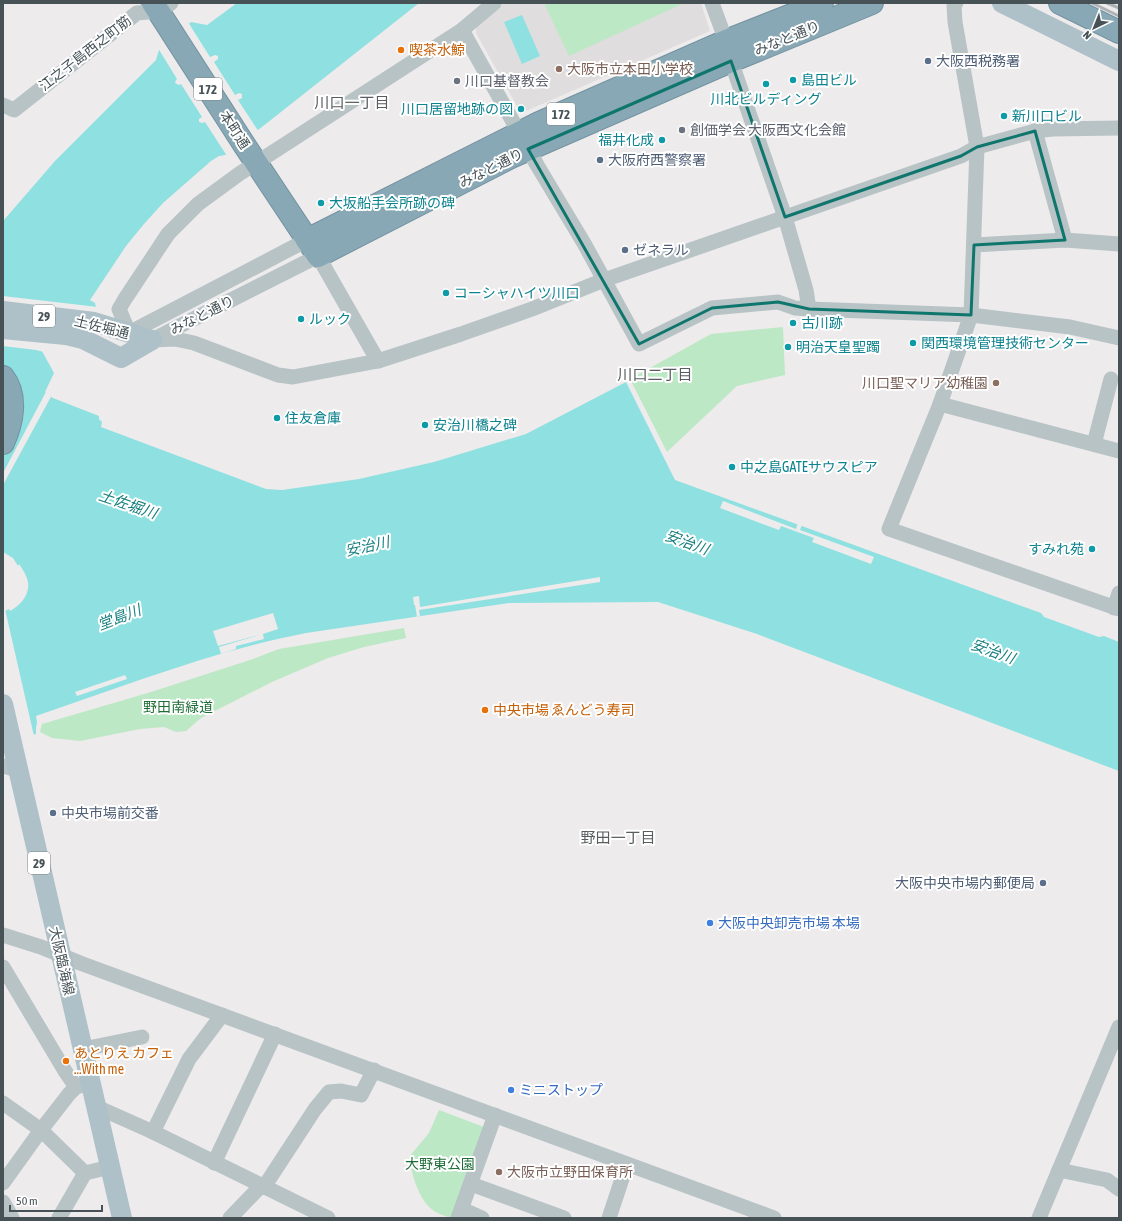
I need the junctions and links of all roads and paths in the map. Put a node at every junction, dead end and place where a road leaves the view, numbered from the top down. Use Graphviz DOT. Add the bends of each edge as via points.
graph roads {
  1 [pos="494,3"];
  2 [pos="712,3"];
  3 [pos="822,3"];
  4 [pos="872,3"];
  5 [pos="956,3"];
  6 [pos="1002,3"];
  7 [pos="1060,3"];
  8 [pos="161,6"];
  9 [pos="462,30"];
  10 [pos="1119,32"];
  11 [pos="728,51"];
  12 [pos="1119,61"];
  13 [pos="3,105"];
  14 [pos="1119,128"];
  15 [pos="1035,131"];
  16 [pos="524,141"];
  17 [pos="977,147"];
  18 [pos="250,155"];
  19 [pos="785,217"];
  20 [pos="1065,240"];
  21 [pos="1119,244"];
  22 [pos="974,245"];
  23 [pos="312,248"];
  24 [pos="604,280"];
  25 [pos="810,309"];
  26 [pos="3,311"];
  27 [pos="971,315"];
  28 [pos="3,329"];
  29 [pos="129,333"];
  30 [pos="1119,338"];
  31 [pos="152,340"];
  32 [pos="114,354"];
  33 [pos="378,361"];
  34 [pos="3,377"];
  35 [pos="1111,379"];
  36 [pos="940,404"];
  37 [pos="3,443"];
  38 [pos="1094,444"];
  39 [pos="1119,451"];
  40 [pos="1119,593"];
  41 [pos="1116,608"];
  42 [pos="3,704"];
  43 [pos="10,768"];
  44 [pos="3,935"];
  45 [pos="61,955"];
  46 [pos="3,967"];
  47 [pos="222,1015"];
  48 [pos="1119,1027"];
  49 [pos="275,1034"];
  50 [pos="142,1037"];
  51 [pos="83,1049"];
  52 [pos="374,1070"];
  53 [pos="83,1085"];
  54 [pos="3,1102"];
  55 [pos="97,1107"];
  56 [pos="495,1116"];
  57 [pos="41,1130"];
  58 [pos="153,1132"];
  59 [pos="214,1163"];
  60 [pos="627,1164"];
  61 [pos="110,1167"];
  62 [pos="1059,1170"];
  63 [pos="85,1173"];
  64 [pos="3,1183"];
  65 [pos="471,1184"];
  66 [pos="264,1188"];
  67 [pos="1119,1189"];
  68 [pos="3,1202"];
  69 [pos="460,1213"];
  70 [pos="12,1218"];
  71 [pos="59,1218"];
  72 [pos="122,1218"];
  73 [pos="230,1218"];
  74 [pos="328,1218"];
  75 [pos="482,1218"];
  76 [pos="564,1218"];
  77 [pos="609,1218"];
  78 [pos="774,1218"];
  79 [pos="1039,1218"];
  1 -- 9 [label="street"];
  2 -- 11 [label="street"];
  3 -- 11 [label="highway, みなと通り / 172"];
  4 -- 11 [label="highway, みなと通り / 172"];
  5 -- 17 [label="street" via="955,22"];
  6 -- 12 [label="main road"];
  7 -- 10 [label="highway"];
  8 -- 13 [label="street, 江之子島西之町筋" via="137,12 14,110"];
  8 -- 18 [label="highway, 本町通 / 172" via="171,31"];
  9 -- 16 [label="street"];
  9 -- 18 [label="street"];
  11 -- 16 [label="highway, みなと通り / 172"];
  11 -- 19 [label="street"];
  14 -- 15 [label="street"];
  15 -- 17 [label="street"];
  15 -- 20 [label="street"];
  16 -- 23 [label="highway, みなと通り / 172"];
  16 -- 24 [label="street"];
  17 -- 19 [label="street" via="961,156"];
  17 -- 22 [label="street"];
  18 -- 23 [label="highway, 本町通 / 172"];
  18 -- 29 [label="street" via="168,234 119,309"];
  19 -- 24 [label="street"];
  19 -- 25 [label="street"];
  20 -- 21 [label="street"];
  20 -- 22 [label="street"];
  22 -- 27 [label="street"];
  23 -- 29 [label="street, みなと通り" via="190,302"];
  23 -- 31 [label="street, みなと通り" via="202,316"];
  23 -- 33 [label="street"];
  24 -- 25 [label="street" via="639,344 712,308 778,302 795,308"];
  24 -- 33 [label="street" via="532,309"];
  25 -- 27 [label="street"];
  26 -- 29 [label="main road, 土佐堀通 / 29" via="94,322"];
  27 -- 30 [label="street" via="1070,327"];
  27 -- 36 [label="street"];
  28 -- 32 [label="main road, 土佐堀通 / 29" via="66,335 83,339"];
  29 -- 31 [label="main road, 土佐堀通 / 29"];
  29 -- 32 [label="main road, みなと通り"];
  31 -- 32 [label="main road, みなと通り"];
  31 -- 33 [label="street" via="175,338 194,343 286,376"];
  34 -- 37 [label="highway" via="8,386 12,405 9,428"];
  35 -- 38 [label="street"];
  36 -- 38 [label="street"];
  36 -- 41 [label="street" via="889,529"];
  38 -- 39 [label="street"];
  40 -- 41 [label="street"];
  42 -- 43 [label="main road, 大阪臨海線 / 29" via="13,746"];
  43 -- 45 [label="main road, 大阪臨海線 / 29"];
  44 -- 45 [label="street"];
  45 -- 47 [label="street"];
  45 -- 51 [label="main road, 大阪臨海線 / 29"];
  46 -- 53 [label="street" via="65,1071"];
  47 -- 49 [label="street"];
  47 -- 58 [label="street" via="189,1059"];
  48 -- 62 [label="street"];
  49 -- 52 [label="street"];
  49 -- 59 [label="street"];
  50 -- 51 [label="street"];
  51 -- 53 [label="main road, 大阪臨海線 / 29"];
  52 -- 56 [label="street"];
  52 -- 66 [label="street" via="361,1095 341,1091 329,1092 315,1109"];
  53 -- 55 [label="main road, 大阪臨海線 / 29"];
  53 -- 57 [label="street" via="69,1094"];
  54 -- 57 [label="street"];
  55 -- 58 [label="street"];
  55 -- 61 [label="main road, 大阪臨海線 / 29"];
  56 -- 60 [label="street"];
  56 -- 65 [label="street"];
  57 -- 63 [label="street"];
  57 -- 64 [label="street"];
  58 -- 59 [label="street"];
  59 -- 66 [label="street"];
  60 -- 77 [label="street"];
  60 -- 78 [label="street"];
  61 -- 63 [label="street"];
  61 -- 72 [label="main road, 大阪臨海線 / 29"];
  62 -- 67 [label="street" via="1107,1180"];
  62 -- 79 [label="street"];
  63 -- 71 [label="street"];
  65 -- 69 [label="street"];
  65 -- 76 [label="street"];
  66 -- 73 [label="street" via="258,1189"];
  66 -- 74 [label="street"];
  68 -- 70 [label="street"];
  69 -- 75 [label="street"];
}
